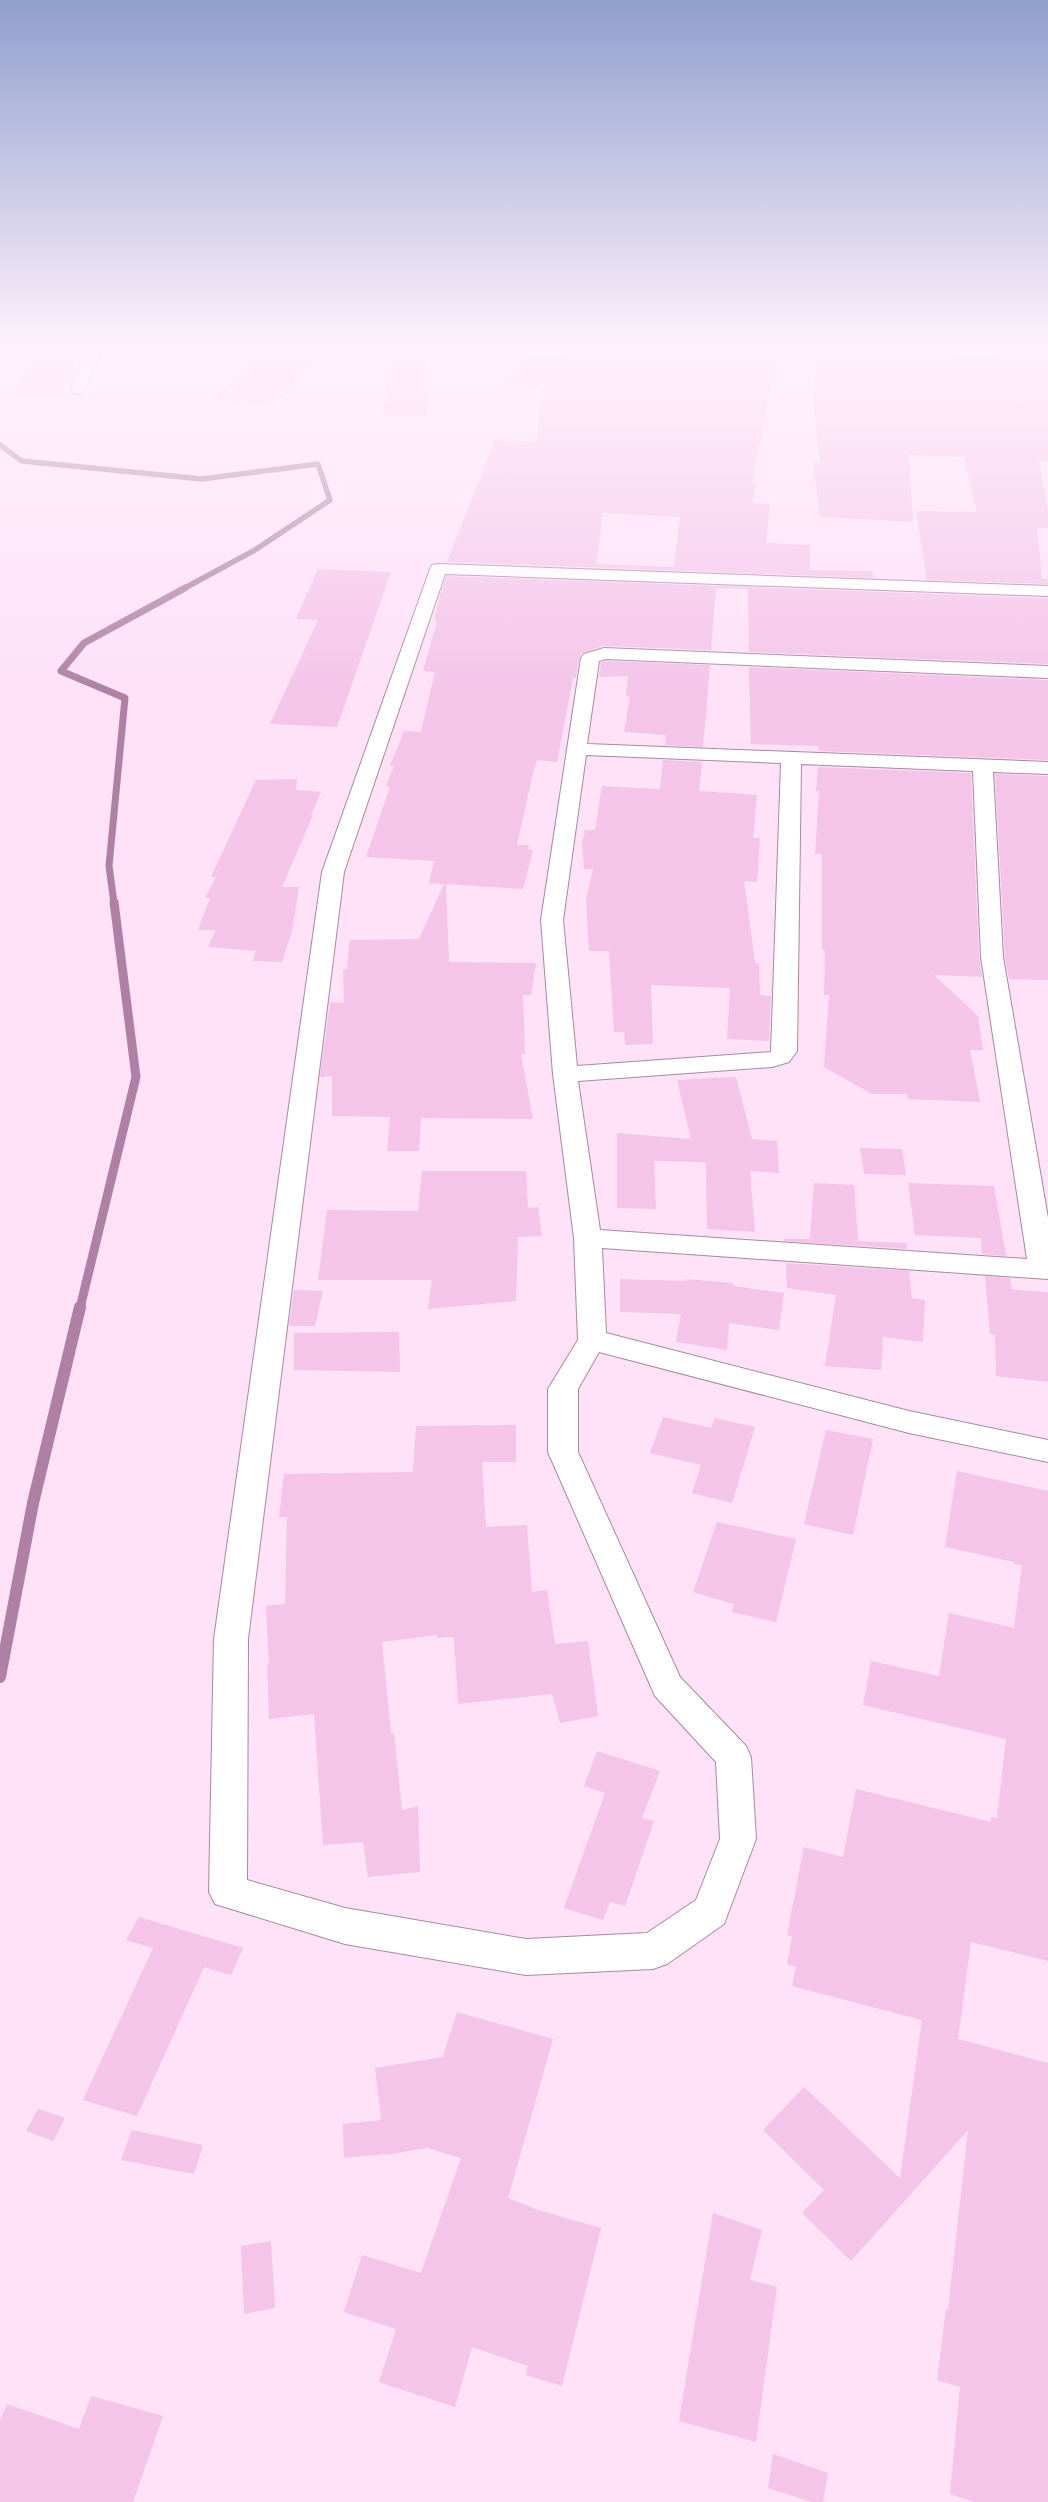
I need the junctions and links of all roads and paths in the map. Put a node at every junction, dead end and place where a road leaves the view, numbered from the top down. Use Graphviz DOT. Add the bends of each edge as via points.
graph roads {
  1 [pos="1048,591"];
  2 [pos="1048,672"];
  3 [pos="578,748"];
  4 [pos="791,757"];
  5 [pos="982,764"];
  6 [pos="1048,768"];
  7 [pos="564,1074"];
  8 [pos="588,1238"];
  9 [pos="1046,1270"];
  10 [pos="592,1340"];
  11 [pos="1048,1451"];
  1 -- 10 [label="street" via="438,569 333,872 231,1639 228,1892 345,1926 526,1957 653,1951 711,1912 738,1839 733,1757 667,1686 563,1452 563,1389"];
  2 -- 3 [label="street" via="604,653 590,658"];
  3 -- 4 [label="street"];
  3 -- 7 [label="street" via="552,920"];
  4 -- 5 [label="street"];
  4 -- 7 [label="street" via="785,1051 772,1060"];
  5 -- 6 [label="street"];
  5 -- 9 [label="street" via="992,956"];
  7 -- 8 [label="street"];
  8 -- 9 [label="street"];
  8 -- 10 [label="street"];
  10 -- 11 [label="street" via="909,1422"];
}
